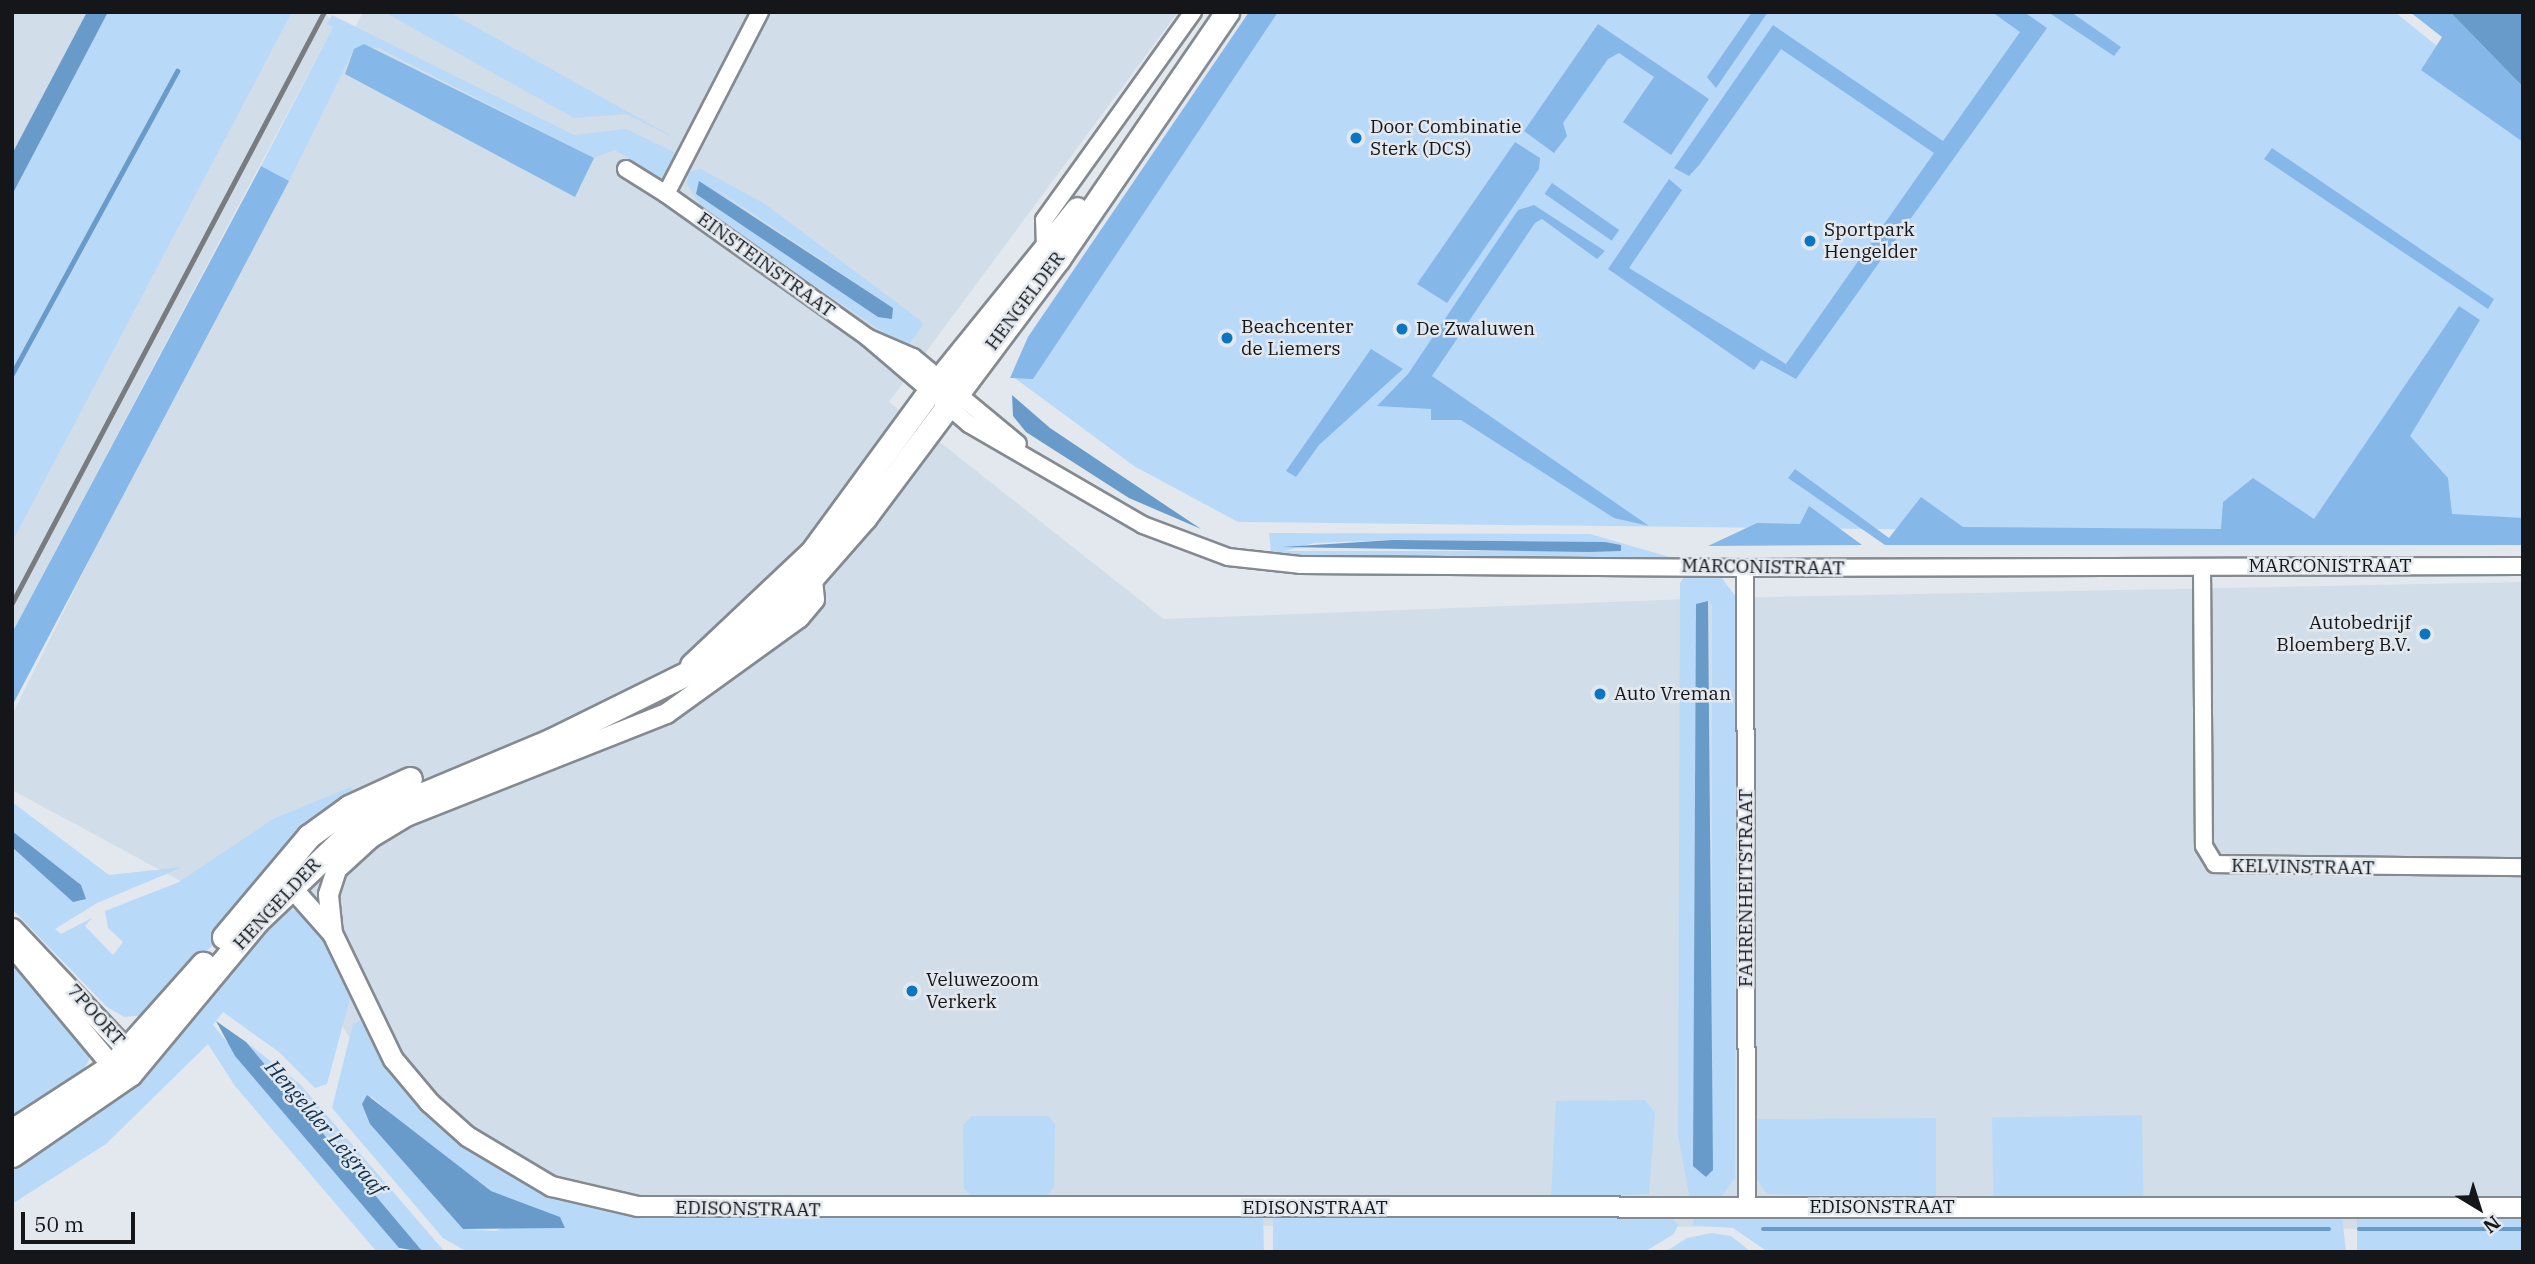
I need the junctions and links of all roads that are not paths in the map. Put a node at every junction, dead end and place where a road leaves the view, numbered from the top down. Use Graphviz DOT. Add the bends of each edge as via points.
graph roads {
  1 [pos="760,12"];
  2 [pos="1193,12"];
  3 [pos="1217,12"];
  4 [pos="1227,12"];
  5 [pos="626,169"];
  6 [pos="666,194"];
  7 [pos="1045,247"];
  8 [pos="943,392"];
  9 [pos="2523,566"];
  10 [pos="2202,567"];
  11 [pos="1745,568"];
  12 [pos="812,580"];
  13 [pos="688,668"];
  14 [pos="588,717"];
  15 [pos="286,857"];
  16 [pos="2523,867"];
  17 [pos="332,880"];
  18 [pos="292,894"];
  19 [pos="12,928"];
  20 [pos="331,933"];
  21 [pos="12,946"];
  22 [pos="124,1064"];
  23 [pos="12,1131"];
  24 [pos="12,1155"];
  25 [pos="2523,1207"];
  26 [pos="1747,1208"];
  1 -- 6 [label="street"];
  2 -- 7 [label="street, HENGELDER" via="1044,220"];
  3 -- 7 [label="main road, HENGELDER" via="1123,149"];
  4 -- 8 [label="main road, HENGELDER" via="1058,260"];
  5 -- 6 [label="street, EINSTEINSTRAAT"];
  6 -- 8 [label="street, EINSTEINSTRAAT"];
  7 -- 8 [label="main road, HENGELDER"];
  8 -- 11 [label="street, MARCONISTRAAT" via="1143,525 1195,548 1262,564"];
  8 -- 12 [label="main road, HENGELDER"];
  8 -- 13 [label="main road, HENGELDER" via="796,571"];
  9 -- 10 [label="street, MARCONISTRAAT"];
  10 -- 11 [label="street, MARCONISTRAAT"];
  10 -- 16 [label="street, KELVINSTRAAT" via="2204,846 2215,864"];
  11 -- 26 [label="street, FAHRENHEITSTRAAT"];
  12 -- 13 [label="main road, HENGELDER" via="753,635"];
  12 -- 17 [label="street, HENGELDER" via="814,599 799,617 695,696 644,724 406,816 344,860"];
  13 -- 14 [label="main road, HENGELDER"];
  14 -- 15 [label="main road, HENGELDER" via="557,722 371,796 331,818"];
  14 -- 18 [label="main road, HENGELDER" via="552,740 364,819"];
  15 -- 18 [label="street"];
  15 -- 22 [label="main road, HENGELDER"];
  17 -- 18 [label="street, HENGELDER"];
  17 -- 20 [label="street, HENGELDER"];
  18 -- 20 [label="street, EDISONSTRAAT"];
  18 -- 22 [label="main road, HENGELDER"];
  19 -- 22 [label="street, 7POORT"];
  20 -- 26 [label="street, EDISONSTRAAT" via="393,1059 429,1102 516,1168 594,1199 695,1210"];
  21 -- 22 [label="street, 7POORT"];
  22 -- 23 [label="main road, HENGELDER"];
  22 -- 24 [label="main road, HENGELDER"];
  25 -- 26 [label="street, EDISONSTRAAT"];
}
